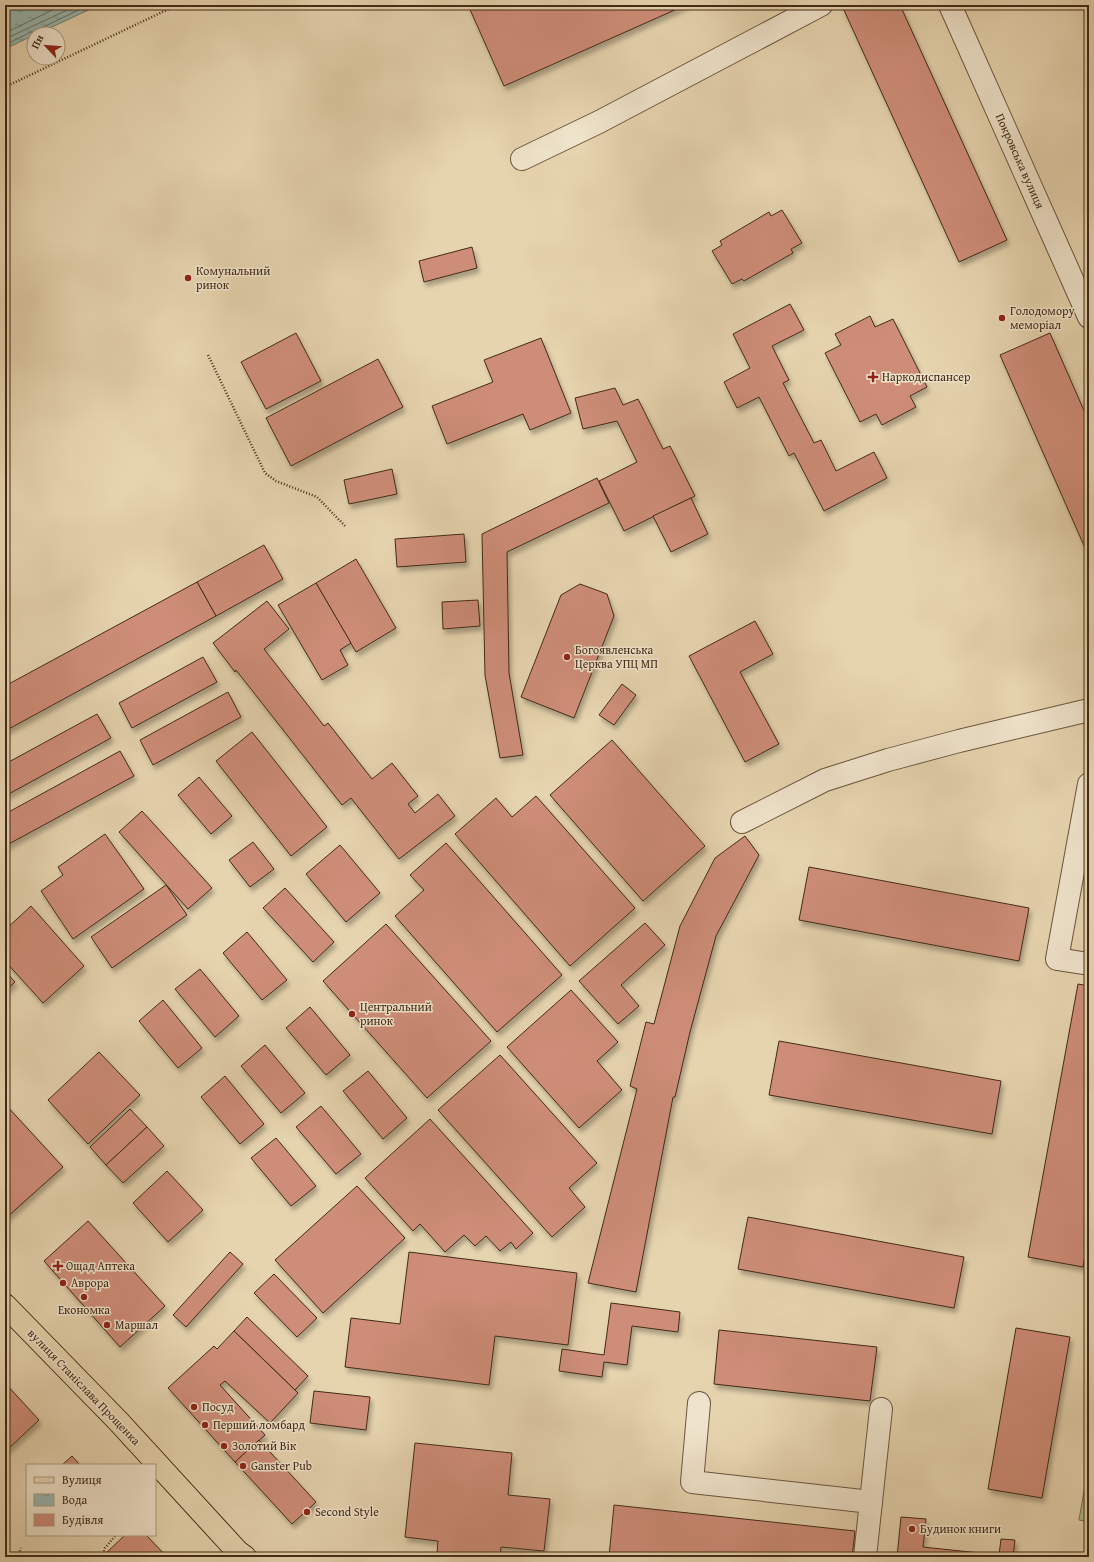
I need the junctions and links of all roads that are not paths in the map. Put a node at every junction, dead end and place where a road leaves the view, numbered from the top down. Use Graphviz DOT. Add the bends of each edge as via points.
graph roads {
  1 [pos="821,5"];
  2 [pos="950,5"];
  3 [pos="522,159"];
  4 [pos="1089,317"];
  5 [pos="1089,710"];
  6 [pos="1089,784"];
  7 [pos="742,822"];
  8 [pos="1089,964"];
  9 [pos="5,1305"];
  10 [pos="699,1402"];
  11 [pos="882,1409"];
  12 [pos="871,1502"];
  13 [pos="245,1557"];
  14 [pos="865,1557"];
  1 -- 3 [label="street" via="599,122"];
  2 -- 4 [label="street, Покровська вулиця"];
  5 -- 7 [label="street" via="959,741 825,780"];
  6 -- 8 [label="street" via="1057,959"];
  9 -- 13 [label="main road, вулиця Станіслава Прощенка"];
  10 -- 12 [label="street" via="692,1482"];
  11 -- 12 [label="street"];
  12 -- 14 [label="street"];
}
